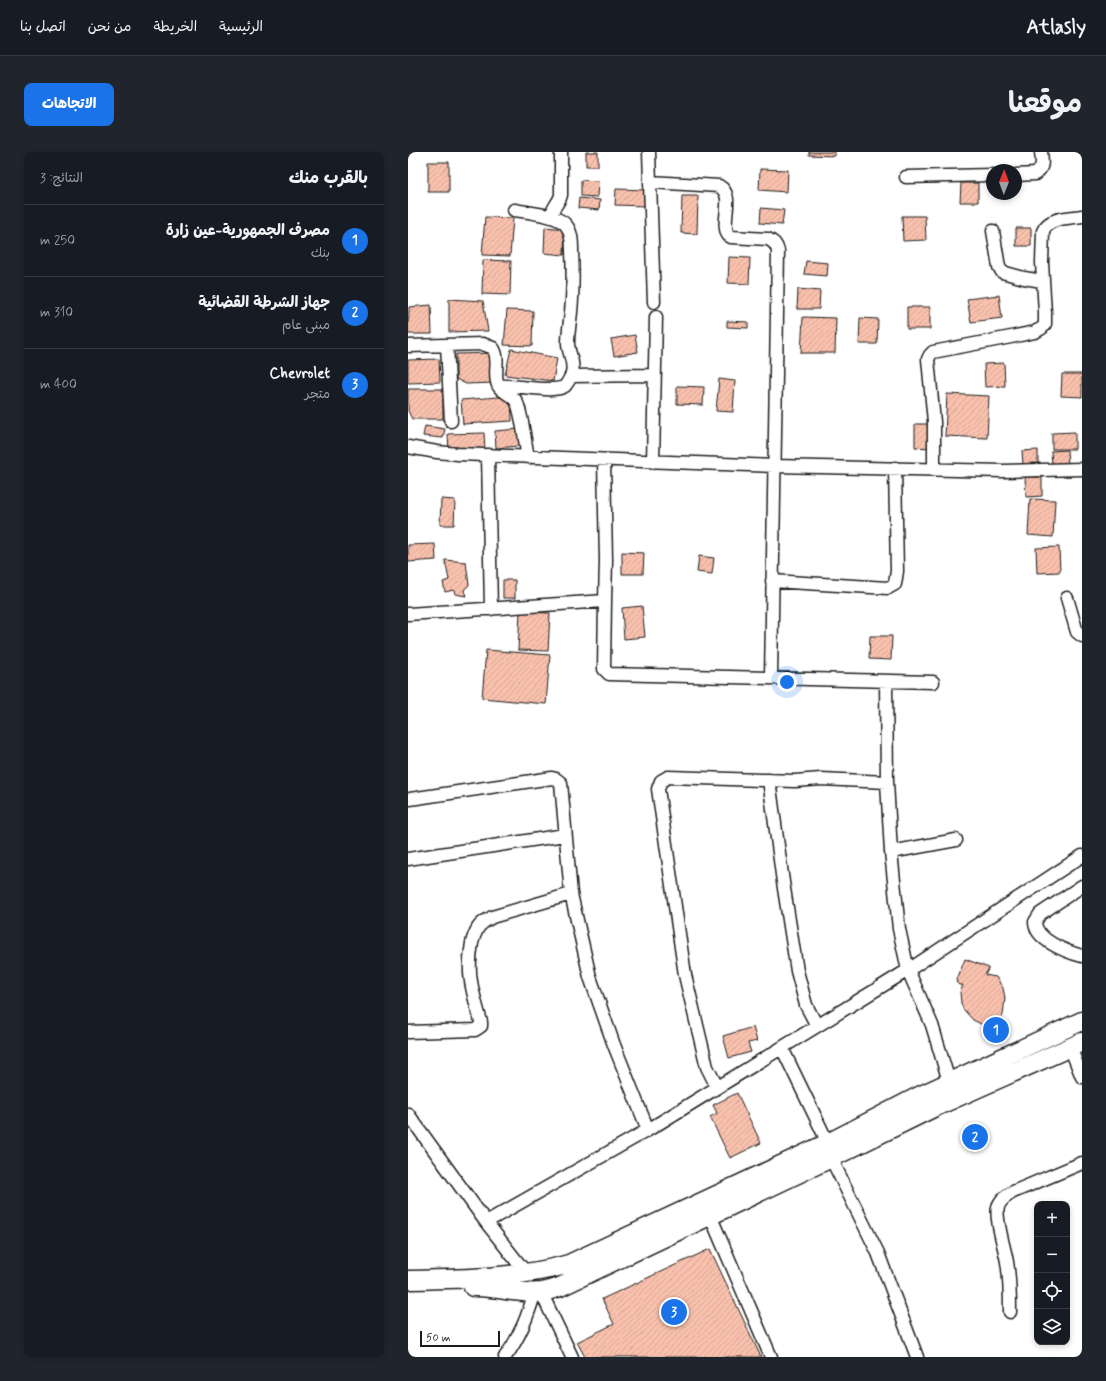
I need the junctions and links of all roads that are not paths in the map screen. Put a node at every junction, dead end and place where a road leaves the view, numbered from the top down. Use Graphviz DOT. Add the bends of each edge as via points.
graph roads {
  1 [pos="561,152"];
  2 [pos="649,152"];
  3 [pos="1041,152"];
  4 [pos="986,175"];
  5 [pos="1022,175"];
  6 [pos="906,177"];
  7 [pos="650,182"];
  8 [pos="514,210"];
  9 [pos="1082,216"];
  10 [pos="552,217"];
  11 [pos="993,231"];
  12 [pos="1042,281"];
  13 [pos="654,302"];
  14 [pos="656,317"];
  15 [pos="447,345"];
  16 [pos="408,346"];
  17 [pos="655,375"];
  18 [pos="571,376"];
  19 [pos="499,386"];
  20 [pos="451,421"];
  21 [pos="408,447"];
  22 [pos="488,455"];
  23 [pos="528,457"];
  24 [pos="604,460"];
  25 [pos="653,462"];
  26 [pos="774,466"];
  27 [pos="895,468"];
  28 [pos="934,469"];
  29 [pos="1082,469"];
  30 [pos="772,580"];
  31 [pos="1067,598"];
  32 [pos="605,601"];
  33 [pos="491,609"];
  34 [pos="408,614"];
  35 [pos="1082,636"];
  36 [pos="771,678"];
  37 [pos="886,681"];
  38 [pos="933,682"];
  39 [pos="769,780"];
  40 [pos="887,782"];
  41 [pos="410,799"];
  42 [pos="565,834"];
  43 [pos="956,840"];
  44 [pos="890,852"];
  45 [pos="1082,856"];
  46 [pos="408,858"];
  47 [pos="1082,886"];
  48 [pos="571,894"];
  49 [pos="1082,956"];
  50 [pos="908,970"];
  51 [pos="1082,1021"];
  52 [pos="817,1026"];
  53 [pos="408,1032"];
  54 [pos="1076,1045"];
  55 [pos="782,1048"];
  56 [pos="1082,1077"];
  57 [pos="949,1082"];
  58 [pos="717,1087"];
  59 [pos="954,1099"];
  60 [pos="408,1114"];
  61 [pos="648,1130"];
  62 [pos="830,1151"];
  63 [pos="1082,1163"];
  64 [pos="710,1215"];
  65 [pos="486,1222"];
  66 [pos="526,1273"];
  67 [pos="408,1280"];
  68 [pos="408,1289"];
  69 [pos="538,1292"];
  70 [pos="1010,1312"];
  71 [pos="505,1357"];
  72 [pos="572,1357"];
  73 [pos="771,1357"];
  74 [pos="917,1357"];
  1 -- 10 [label="street" via="561,195 552,210"];
  2 -- 7 [label="street"];
  3 -- 5 [label="street" via="1042,166 1038,172"];
  4 -- 6 [label="street"];
  7 -- 13 [label="street"];
  7 -- 26 [label="street" via="719,186 727,196 728,235 768,239 777,245"];
  8 -- 10 [label="street"];
  9 -- 12 [label="street" via="1058,219 1045,227"];
  10 -- 18 [label="street" via="564,222 571,235 573,290 568,343 573,366"];
  11 -- 12 [label="street" via="1002,272"];
  12 -- 28 [label="street" via="1045,313 1045,324 1042,328 1035,332 933,352 930,355 928,359 934,422"];
  14 -- 17 [label="street"];
  15 -- 16 [label="street"];
  15 -- 19 [label="street" via="483,344 492,348 496,354 496,380"];
  15 -- 20 [label="street"];
  17 -- 18 [label="street"];
  17 -- 25 [label="street"];
  18 -- 19 [label="street" via="567,384 554,390 513,385"];
  19 -- 23 [label="street" via="517,402"];
  21 -- 22 [label="street"];
  22 -- 23 [label="street"];
  22 -- 33 [label="street"];
  23 -- 24 [label="street"];
  24 -- 25 [label="street"];
  24 -- 32 [label="street"];
  25 -- 26 [label="street"];
  26 -- 27 [label="street"];
  26 -- 30 [label="street"];
  27 -- 28 [label="street"];
  27 -- 30 [label="street" via="895,584 888,588"];
  28 -- 29 [label="street"];
  30 -- 36 [label="street"];
  31 -- 35 [label="street" via="1077,632"];
  32 -- 33 [label="street"];
  32 -- 36 [label="street" via="604,669 609,674"];
  33 -- 34 [label="street"];
  36 -- 37 [label="street"];
  37 -- 38 [label="street"];
  37 -- 40 [label="street"];
  39 -- 40 [label="street"];
  39 -- 52 [label="street" via="797,971 806,1005"];
  39 -- 58 [label="street" via="668,777 661,781 658,789 685,975 707,1067"];
  40 -- 44 [label="street"];
  41 -- 42 [label="street" via="552,778 556,779 562,788"];
  42 -- 46 [label="street"];
  42 -- 48 [label="street"];
  43 -- 44 [label="street"];
  44 -- 50 [label="street" via="899,929"];
  45 -- 50 [label="street"];
  47 -- 49 [label="street" via="1040,914 1035,922 1038,933 1046,940 1063,950"];
  48 -- 53 [label="street" via="492,917 479,926 474,938 469,969 481,1022 479,1029"];
  48 -- 61 [label="street" via="590,977"];
  50 -- 52 [label="street"];
  50 -- 57 [label="street" via="932,1025"];
  51 -- 57 [label="highway"];
  52 -- 55 [label="street"];
  54 -- 56 [label="street"];
  54 -- 59 [label="highway"];
  55 -- 58 [label="street"];
  55 -- 62 [label="street"];
  57 -- 59 [label="street"];
  57 -- 62 [label="highway" via="917,1097"];
  58 -- 61 [label="street"];
  59 -- 62 [label="highway"];
  60 -- 65 [label="street"];
  61 -- 65 [label="street"];
  62 -- 64 [label="highway"];
  62 -- 66 [label="highway" via="583,1259 555,1268"];
  62 -- 74 [label="street" via="878,1254"];
  63 -- 70 [label="street" via="1013,1192 999,1204 997,1215 1010,1281"];
  64 -- 69 [label="highway" via="569,1283"];
  64 -- 73 [label="street"];
  65 -- 66 [label="street"];
  66 -- 67 [label="highway"];
  68 -- 69 [label="highway" via="481,1287"];
  69 -- 71 [label="street" via="517,1338"];
  69 -- 72 [label="street"];
}
